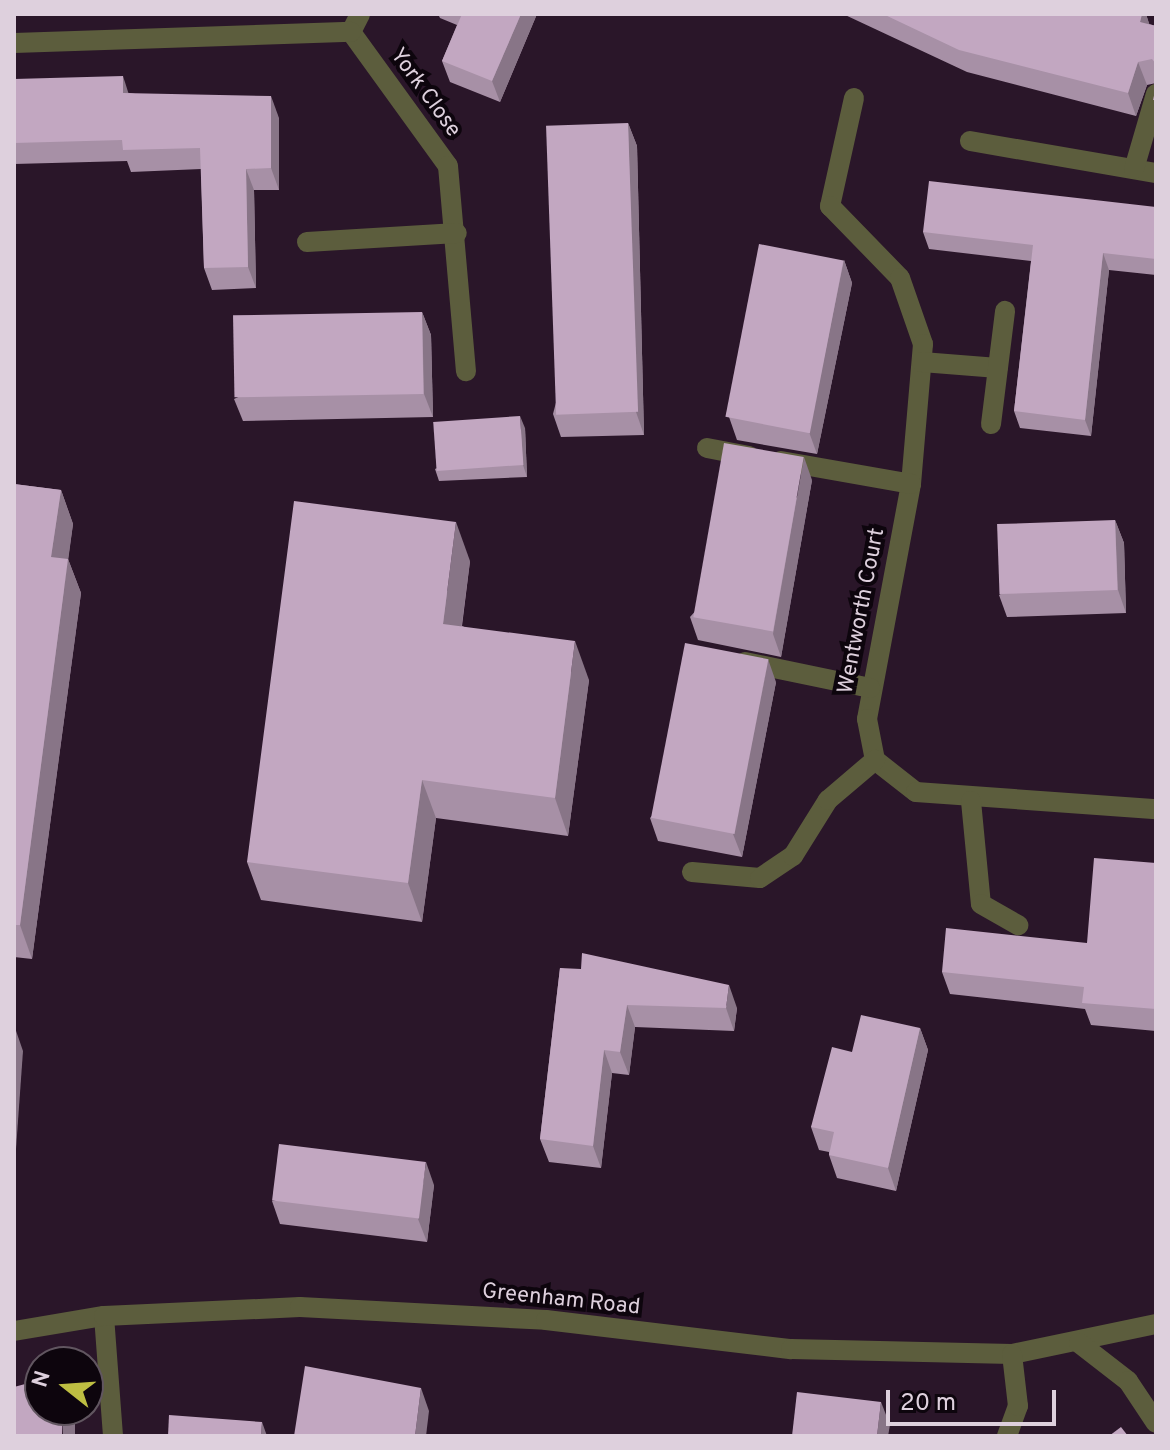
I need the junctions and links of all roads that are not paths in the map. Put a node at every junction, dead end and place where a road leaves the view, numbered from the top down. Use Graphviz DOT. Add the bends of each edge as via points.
graph roads {
  1 [pos="355,23"];
  2 [pos="14,43"];
  3 [pos="1156,94"];
  4 [pos="854,98"];
  5 [pos="970,141"];
  6 [pos="1134,169"];
  7 [pos="1156,173"];
  8 [pos="457,233"];
  9 [pos="307,242"];
  10 [pos="1005,311"];
  11 [pos="922,362"];
  12 [pos="998,368"];
  13 [pos="466,371"];
  14 [pos="991,424"];
  15 [pos="707,448"];
  16 [pos="911,484"];
  17 [pos="719,657"];
  18 [pos="870,688"];
  19 [pos="875,760"];
  20 [pos="971,801"];
  21 [pos="1156,809"];
  22 [pos="692,872"];
  23 [pos="1018,925"];
  24 [pos="104,1316"];
  25 [pos="1156,1324"];
  26 [pos="14,1331"];
  27 [pos="1079,1343"];
  28 [pos="1012,1354"];
  29 [pos="1156,1423"];
  30 [pos="113,1436"];
  31 [pos="1007,1436"];
  1 -- 2 [label="street"];
  1 -- 8 [label="street, York Close" via="448,166"];
  3 -- 6 [label="street"];
  4 -- 11 [label="street, Wentworth Court" via="830,206 900,278 923,344"];
  5 -- 6 [label="street"];
  6 -- 7 [label="street"];
  8 -- 9 [label="street"];
  8 -- 13 [label="street, York Close"];
  10 -- 12 [label="street"];
  11 -- 12 [label="street"];
  11 -- 16 [label="street, Wentworth Court"];
  12 -- 14 [label="street"];
  15 -- 16 [label="street"];
  16 -- 18 [label="street, Wentworth Court"];
  17 -- 18 [label="street"];
  18 -- 19 [label="street, Wentworth Court" via="867,719"];
  19 -- 20 [label="street" via="916,792"];
  19 -- 22 [label="street" via="828,800 793,856 760,878"];
  20 -- 21 [label="street"];
  20 -- 23 [label="street" via="981,904"];
  24 -- 26 [label="street, Greenham Road"];
  24 -- 28 [label="street, Greenham Road" via="286,1307 419,1311 791,1349"];
  24 -- 30 [label="street"];
  25 -- 27 [label="street, Greenham Road"];
  27 -- 28 [label="street, Greenham Road"];
  27 -- 29 [label="street" via="1128,1381"];
  28 -- 31 [label="street" via="1018,1406"];
}
